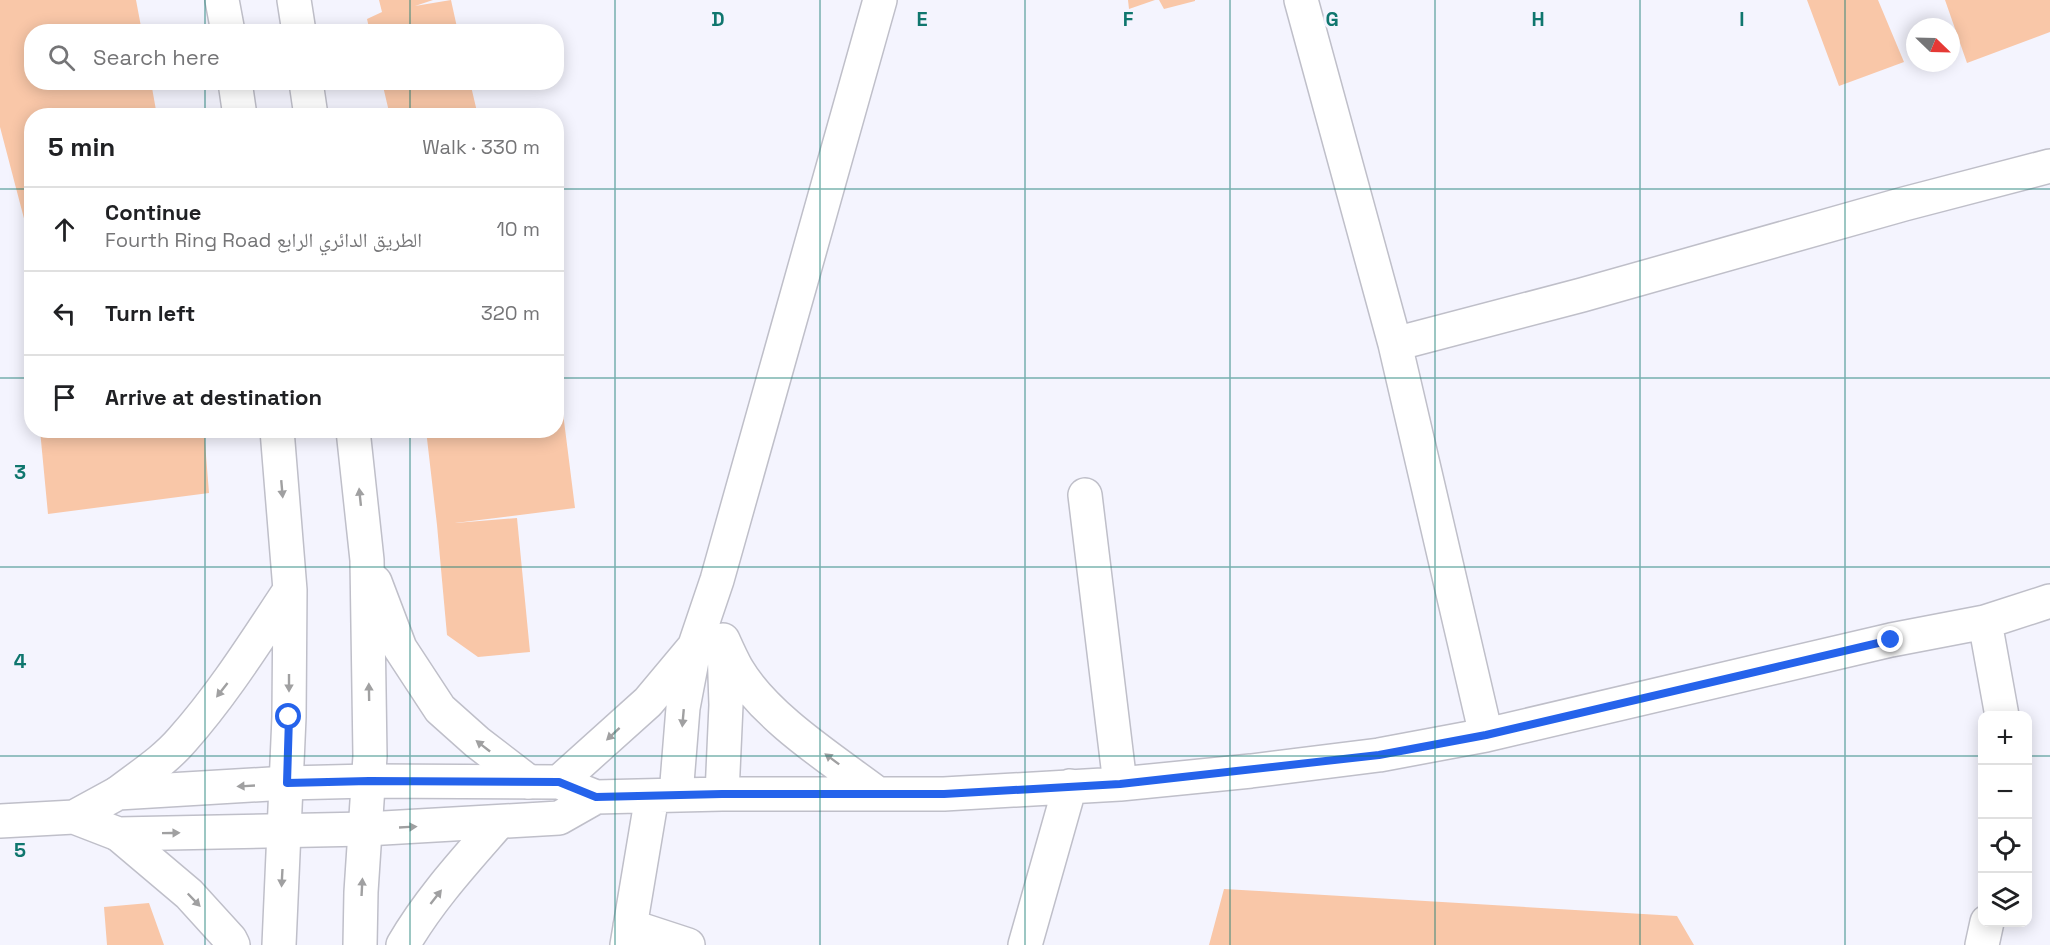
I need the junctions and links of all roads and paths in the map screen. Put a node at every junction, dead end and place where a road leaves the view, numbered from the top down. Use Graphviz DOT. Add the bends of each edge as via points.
graph roads {
  1 [pos="222,0"];
  2 [pos="294,0"];
  3 [pos="880,0"];
  4 [pos="1301,0"];
  5 [pos="226,24"];
  6 [pos="298,24"];
  7 [pos="236,90"];
  8 [pos="307,90"];
  9 [pos="239,108"];
  10 [pos="310,108"];
  11 [pos="2050,166"];
  12 [pos="1395,344"];
  13 [pos="278,438"];
  14 [pos="354,438"];
  15 [pos="1085,495"];
  16 [pos="367,560"];
  17 [pos="290,590"];
  18 [pos="2050,601"];
  19 [pos="1985,622"];
  20 [pos="709,642"];
  21 [pos="2001,711"];
  22 [pos="1486,735"];
  23 [pos="369,781"];
  24 [pos="544,782"];
  25 [pos="287,783"];
  26 [pos="1120,784"];
  27 [pos="1070,786"];
  28 [pos="118,793"];
  29 [pos="722,794"];
  30 [pos="878,794"];
  31 [pos="664,795"];
  32 [pos="596,797"];
  33 [pos="74,817"];
  34 [pos="0,821"];
  35 [pos="498,823"];
  36 [pos="366,829"];
  37 [pos="284,830"];
  38 [pos="118,834"];
  39 [pos="1986,927"];
  40 [pos="628,935"];
  41 [pos="233,945"];
  42 [pos="279,945"];
  43 [pos="360,945"];
  44 [pos="403,945"];
  45 [pos="688,945"];
  46 [pos="1025,945"];
  47 [pos="1982,945"];
  1 -- 5 [label="street"];
  2 -- 6 [label="street"];
  3 -- 20 [label="street" via="717,580"];
  4 -- 12 [label="street"];
  7 -- 9 [label="street"];
  8 -- 10 [label="street"];
  11 -- 12 [label="street"];
  12 -- 22 [label="street"];
  13 -- 17 [label="street, one-way"];
  16 -- 14 [label="street, one-way"];
  15 -- 26 [label="street"];
  23 -- 16 [label="street, one-way"];
  24 -- 16 [label="street, one-way" via="477,742 440,709 400,648"];
  17 -- 25 [label="street, one-way"];
  17 -- 28 [label="street, one-way" via="231,678 182,741"];
  18 -- 19 [label="street"];
  19 -- 21 [label="street"];
  19 -- 22 [label="street" via="1891,640"];
  20 -- 24 [label="street, one-way" via="648,702"];
  20 -- 29 [label="street" via="726,705"];
  30 -- 20 [label="street, one-way" via="788,725"];
  20 -- 31 [label="street, one-way" via="683,708"];
  22 -- 26 [label="street" via="1379,755"];
  23 -- 24 [label="street"];
  23 -- 25 [label="street"];
  23 -- 36 [label="street"];
  24 -- 32 [label="street"];
  25 -- 28 [label="street, one-way"];
  25 -- 37 [label="street"];
  26 -- 27 [label="street"];
  27 -- 30 [label="street"];
  27 -- 46 [label="street"];
  28 -- 33 [label="street"];
  29 -- 30 [label="street"];
  29 -- 31 [label="street"];
  31 -- 32 [label="street"];
  31 -- 40 [label="street"];
  32 -- 35 [label="street" via="559,818"];
  33 -- 34 [label="street"];
  33 -- 38 [label="street"];
  36 -- 35 [label="street, one-way"];
  44 -- 35 [label="street, one-way" via="448,880"];
  36 -- 37 [label="street"];
  43 -- 36 [label="street, one-way"];
  38 -- 37 [label="street, one-way"];
  37 -- 42 [label="street, one-way"];
  38 -- 41 [label="street, one-way" via="189,894"];
  39 -- 47 [label="street"];
  40 -- 45 [label="street"];
}
